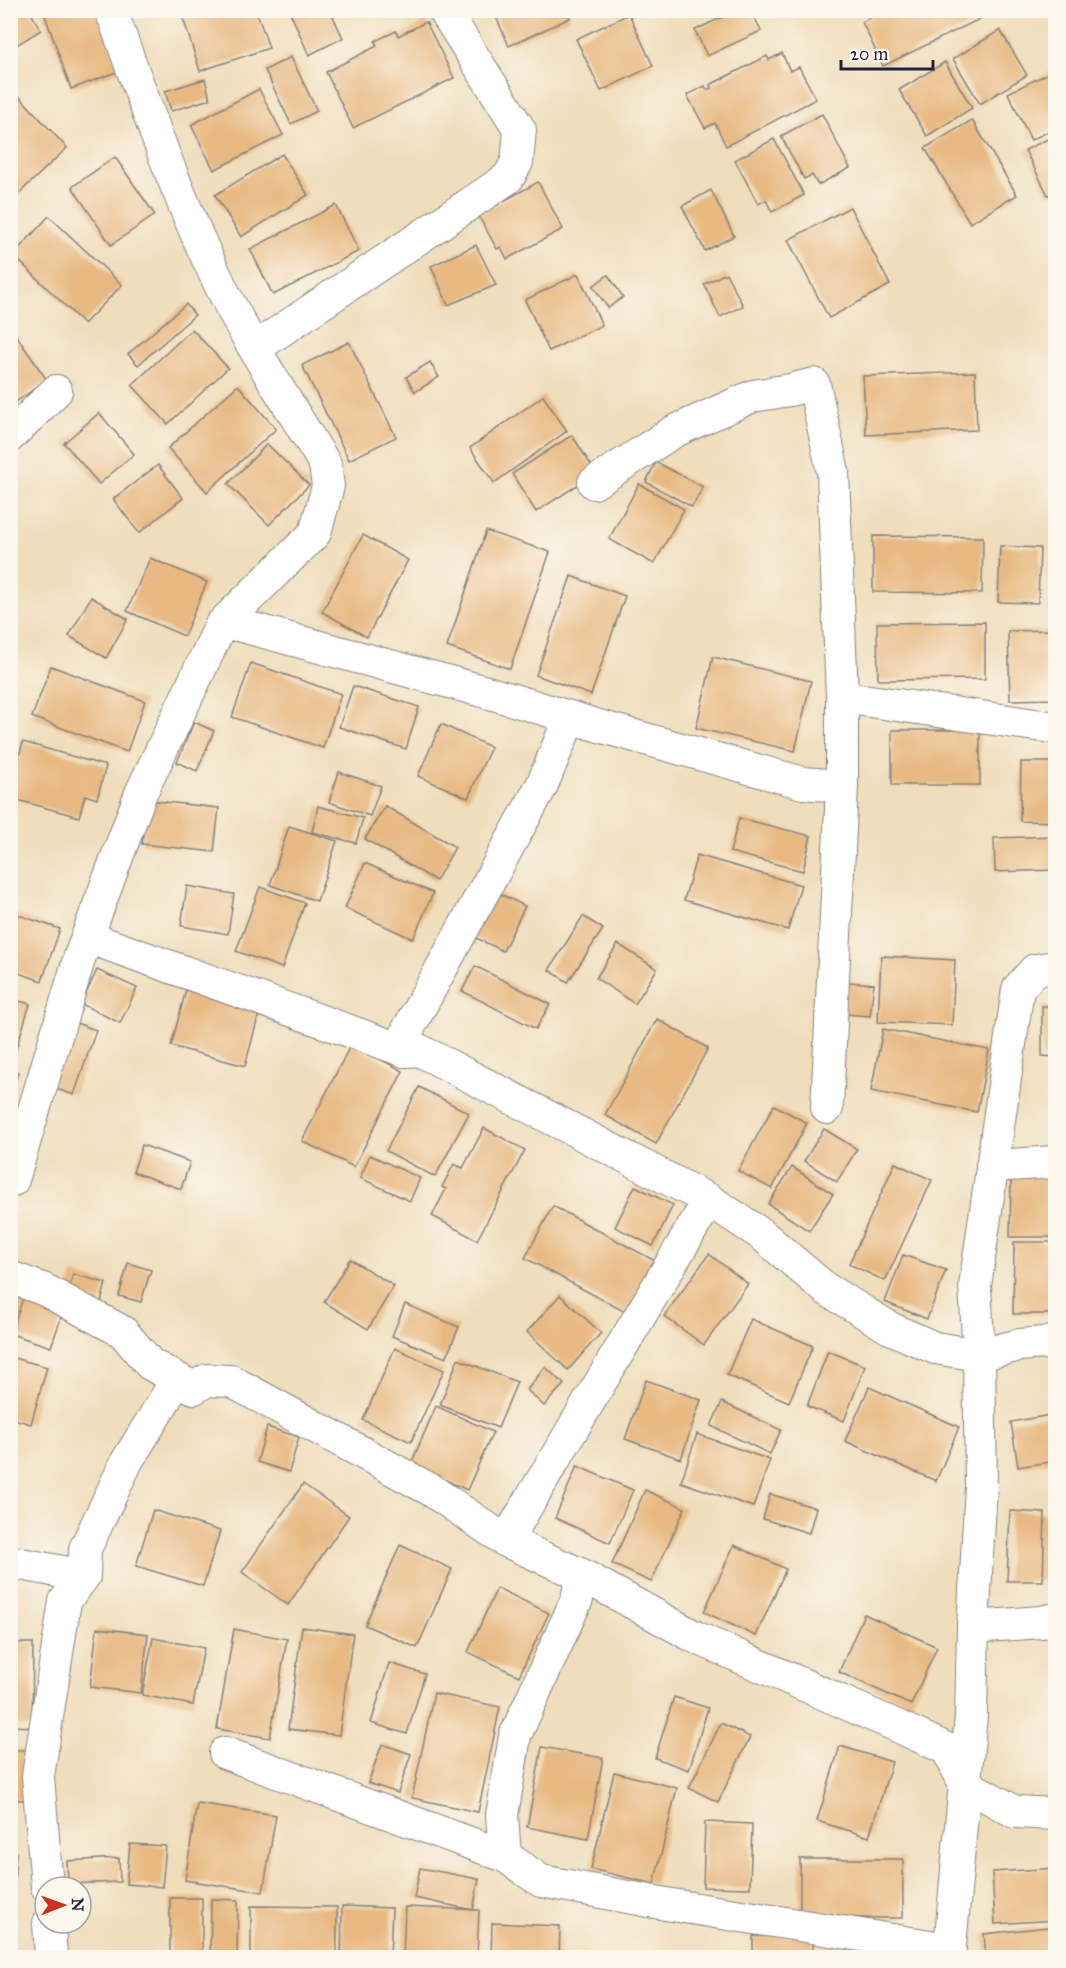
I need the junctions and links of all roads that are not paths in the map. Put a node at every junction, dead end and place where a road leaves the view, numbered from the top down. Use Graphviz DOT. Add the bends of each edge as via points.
graph roads {
  1 [pos="111,10"];
  2 [pos="444,10"];
  3 [pos="255,348"];
  4 [pos="56,391"];
  5 [pos="10,436"];
  6 [pos="594,483"];
  7 [pos="221,626"];
  8 [pos="842,697"];
  9 [pos="570,717"];
  10 [pos="1056,728"];
  11 [pos="842,786"];
  12 [pos="87,938"];
  13 [pos="1056,967"];
  14 [pos="405,1052"];
  15 [pos="827,1108"];
  16 [pos="1056,1162"];
  17 [pos="992,1166"];
  18 [pos="13,1180"];
  19 [pos="709,1200"];
  20 [pos="10,1277"];
  21 [pos="1056,1342"];
  22 [pos="979,1355"];
  23 [pos="175,1378"];
  24 [pos="506,1541"];
  25 [pos="10,1562"];
  26 [pos="84,1575"];
  27 [pos="582,1575"];
  28 [pos="1056,1619"];
  29 [pos="973,1627"];
  30 [pos="225,1753"];
  31 [pos="965,1784"];
  32 [pos="1056,1814"];
  33 [pos="505,1856"];
  34 [pos="46,1875"];
  35 [pos="50,1935"];
  36 [pos="949,1953"];
  37 [pos="51,1958"];
  1 -- 3 [label="street" via="177,189 213,272"];
  2 -- 3 [label="street" via="520,130 517,162 508,178"];
  3 -- 7 [label="street" via="325,464 328,486 315,532"];
  4 -- 5 [label="street"];
  6 -- 8 [label="street" via="673,432 743,400 814,384 833,472"];
  7 -- 9 [label="street" via="238,625"];
  7 -- 12 [label="street" via="141,793"];
  8 -- 10 [label="street"];
  8 -- 11 [label="street"];
  9 -- 11 [label="street" via="803,783"];
  9 -- 14 [label="street" via="542,785 407,1031"];
  11 -- 15 [label="street"];
  12 -- 14 [label="street"];
  12 -- 18 [label="street"];
  13 -- 17 [label="street" via="1035,970 1018,989"];
  14 -- 19 [label="street" via="418,1050"];
  16 -- 17 [label="street"];
  17 -- 22 [label="street" via="975,1286"];
  19 -- 22 [label="street" via="761,1234 826,1289 890,1328 934,1348"];
  19 -- 24 [label="street"];
  20 -- 23 [label="street" via="45,1290 123,1332 150,1364"];
  21 -- 22 [label="street" via="1020,1345"];
  22 -- 29 [label="street" via="981,1486"];
  23 -- 24 [label="street" via="194,1388 207,1380 231,1381 431,1490"];
  23 -- 26 [label="street" via="127,1461 85,1549"];
  24 -- 27 [label="street"];
  25 -- 26 [label="street"];
  26 -- 34 [label="street" via="65,1601 38,1776"];
  27 -- 31 [label="street" via="694,1638 946,1749"];
  27 -- 33 [label="street" via="577,1599 515,1736 502,1815"];
  28 -- 29 [label="street"];
  29 -- 31 [label="street"];
  30 -- 33 [label="street"];
  31 -- 32 [label="street" via="1015,1812"];
  31 -- 36 [label="street"];
  33 -- 36 [label="street" via="541,1881"];
  35 -- 37 [label="street"];
}
